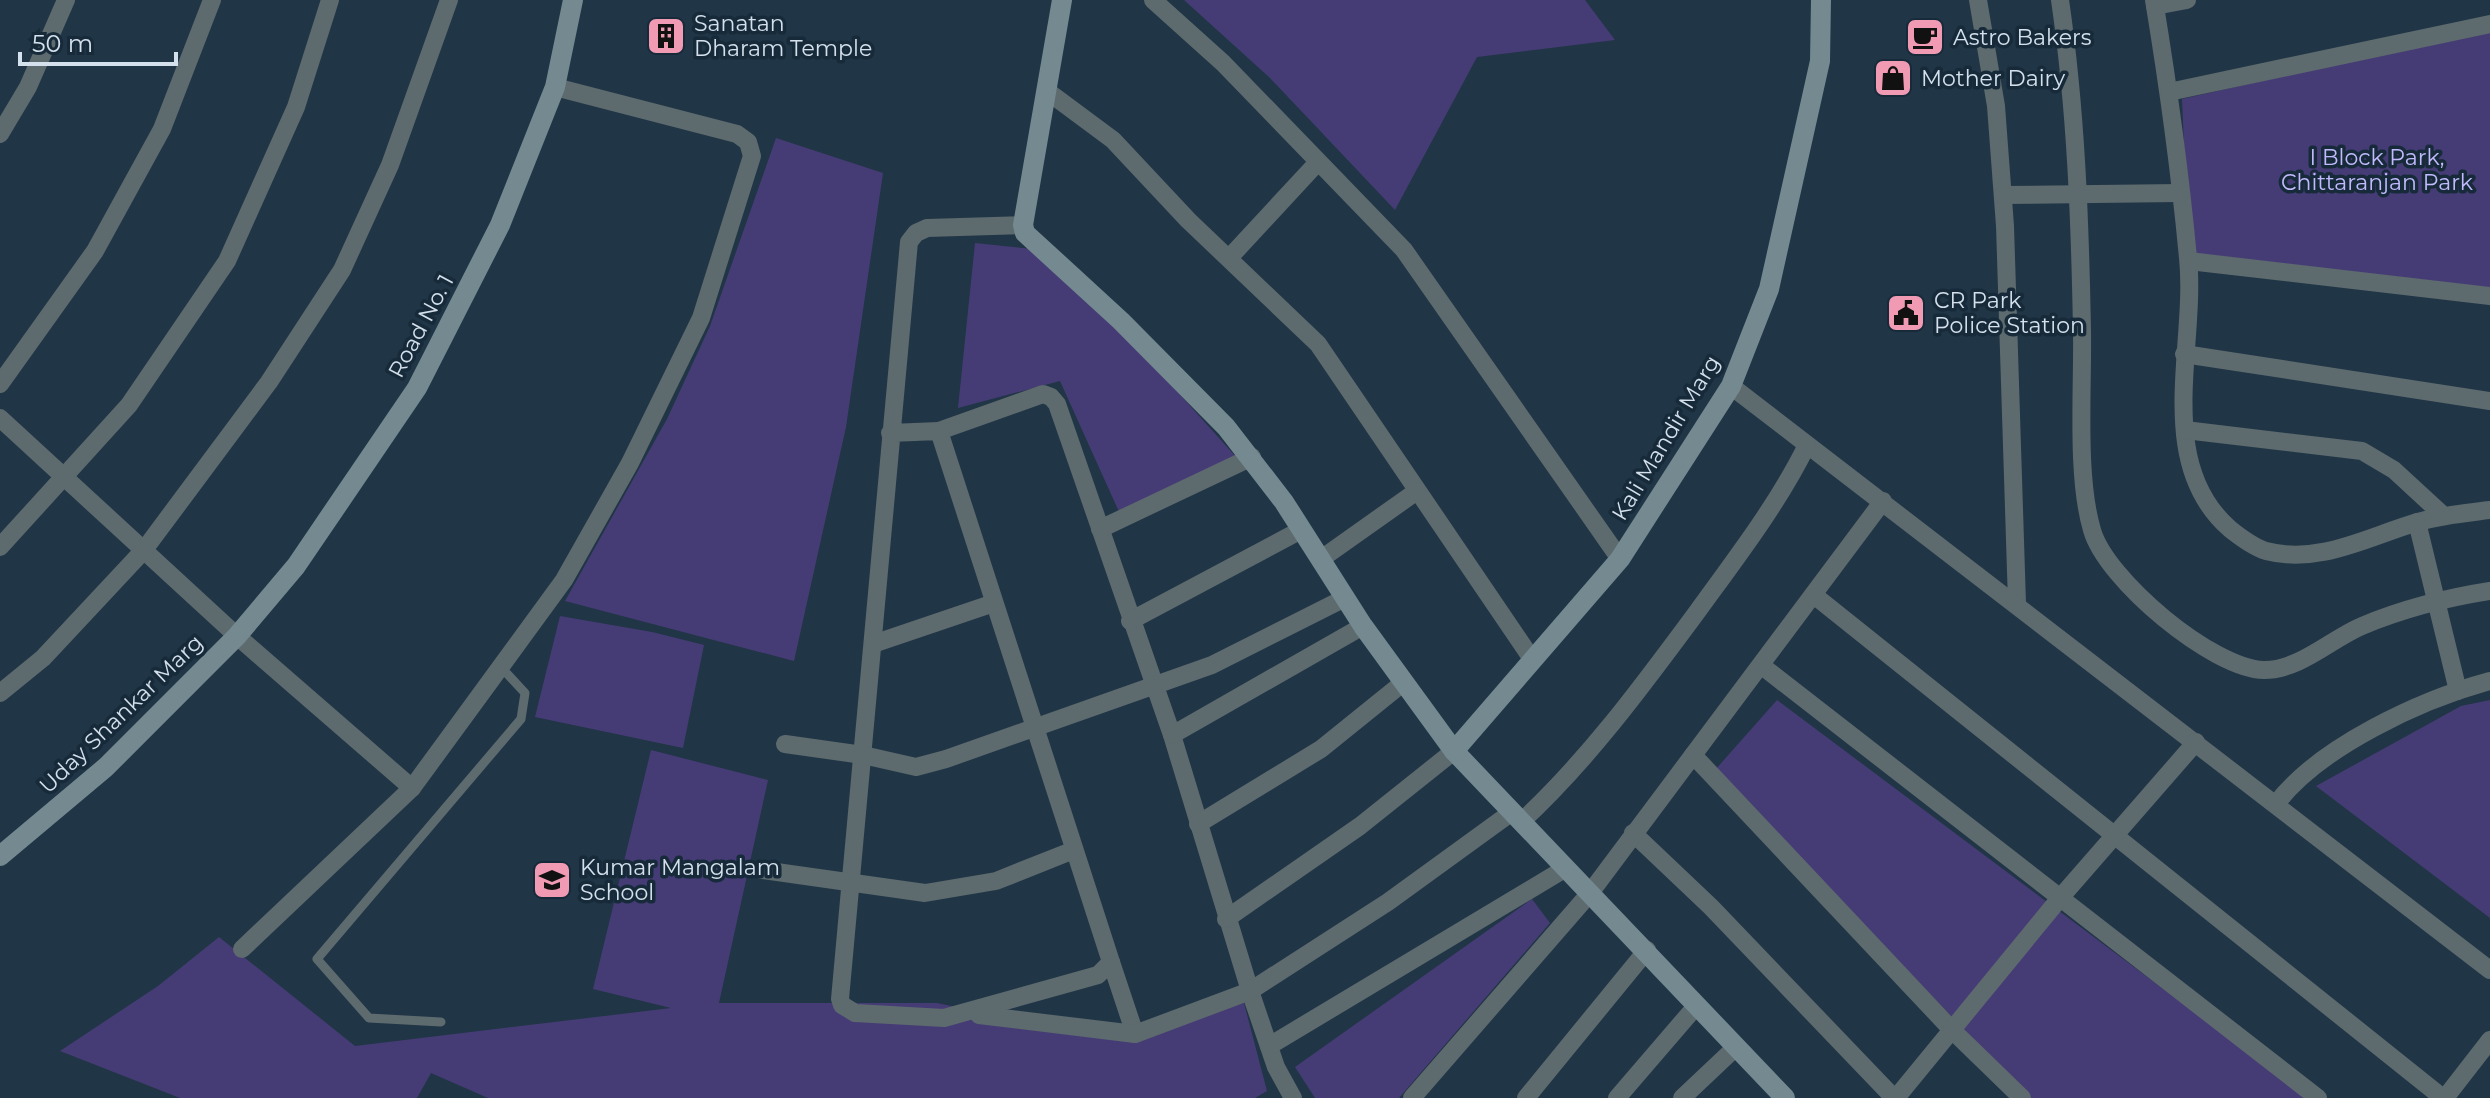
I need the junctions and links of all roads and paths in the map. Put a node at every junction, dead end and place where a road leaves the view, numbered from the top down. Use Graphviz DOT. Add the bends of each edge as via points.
graph roads {
  1 [pos="66,0"];
  2 [pos="212,0"];
  3 [pos="330,0"];
  4 [pos="449,0"];
  5 [pos="573,0"];
  6 [pos="1062,0"];
  7 [pos="1153,0"];
  8 [pos="1821,0"];
  9 [pos="1978,0"];
  10 [pos="2060,0"];
  11 [pos="2187,0"];
  12 [pos="2154,3"];
  13 [pos="2490,24"];
  14 [pos="555,87"];
  15 [pos="1047,91"];
  16 [pos="2169,92"];
  17 [pos="0,134"];
  18 [pos="1318,162"];
  19 [pos="2180,193"];
  20 [pos="2080,194"];
  21 [pos="2003,195"];
  22 [pos="1023,225"];
  23 [pos="1229,258"];
  24 [pos="2189,261"];
  25 [pos="2490,296"];
  26 [pos="2184,354"];
  27 [pos="0,384"];
  28 [pos="1731,386"];
  29 [pos="2490,401"];
  30 [pos="0,418"];
  31 [pos="2185,430"];
  32 [pos="939,431"];
  33 [pos="890,433"];
  34 [pos="1807,445"];
  35 [pos="1252,457"];
  36 [pos="66,478"];
  37 [pos="1417,491"];
  38 [pos="1883,501"];
  39 [pos="2490,510"];
  40 [pos="2444,516"];
  41 [pos="2417,522"];
  42 [pos="1100,529"];
  43 [pos="1301,530"];
  44 [pos="0,547"];
  45 [pos="144,550"];
  46 [pos="1321,559"];
  47 [pos="1620,559"];
  48 [pos="2490,591"];
  49 [pos="1815,596"];
  50 [pos="1345,598"];
  51 [pos="2435,600"];
  52 [pos="994,603"];
  53 [pos="2017,603"];
  54 [pos="1130,621"];
  55 [pos="1363,626"];
  56 [pos="237,636"];
  57 [pos="873,644"];
  58 [pos="1532,659"];
  59 [pos="1762,666"];
  60 [pos="501,667"];
  61 [pos="2490,681"];
  62 [pos="1404,682"];
  63 [pos="1154,686"];
  64 [pos="2458,691"];
  65 [pos="0,693"];
  66 [pos="1033,727"];
  67 [pos="1172,735"];
  68 [pos="2196,742"];
  69 [pos="785,744"];
  70 [pos="1454,751"];
  71 [pos="863,755"];
  72 [pos="1693,755"];
  73 [pos="412,788"];
  74 [pos="2276,804"];
  75 [pos="1517,817"];
  76 [pos="1198,824"];
  77 [pos="1633,833"];
  78 [pos="2115,835"];
  79 [pos="1074,850"];
  80 [pos="0,856"];
  81 [pos="1566,868"];
  82 [pos="762,870"];
  83 [pos="849,884"];
  84 [pos="1590,893"];
  85 [pos="2060,898"];
  86 [pos="1226,919"];
  87 [pos="242,949"];
  88 [pos="1647,950"];
  89 [pos="1111,962"];
  90 [pos="2490,970"];
  91 [pos="1250,991"];
  92 [pos="1697,1005"];
  93 [pos="971,1014"];
  94 [pos="441,1022"];
  95 [pos="1952,1030"];
  96 [pos="1135,1034"];
  97 [pos="2490,1040"];
  98 [pos="1269,1046"];
  99 [pos="1736,1047"];
  100 [pos="1293,1098"];
  101 [pos="1412,1098"];
  102 [pos="1526,1098"];
  103 [pos="1617,1098"];
  104 [pos="1682,1098"];
  105 [pos="1785,1098"];
  106 [pos="1895,1098"];
  107 [pos="2022,1098"];
  108 [pos="2318,1098"];
  109 [pos="2444,1098"];
  1 -- 17 [label="street" via="28,87"];
  2 -- 27 [label="street" via="162,129 95,251"];
  3 -- 36 [label="street" via="296,107 227,261 129,405"];
  4 -- 45 [label="street" via="390,165 342,270 269,382"];
  5 -- 14 [label="street, Road No. 1"];
  6 -- 15 [label="street"];
  7 -- 18 [label="street" via="1223,63"];
  8 -- 28 [label="street, Kali Mandir Marg" via="1820,61 1769,289"];
  9 -- 21 [label="street" via="1996,106"];
  10 -- 20 [label="street"];
  11 -- 12 [label="street"];
  12 -- 16 [label="street"];
  13 -- 16 [label="street"];
  14 -- 56 [label="street, Road No. 1" via="500,225 417,388 296,566"];
  14 -- 60 [label="street" via="737,134 748,142 752,156 701,318 643,437 564,580"];
  15 -- 22 [label="street"];
  15 -- 23 [label="street" via="1103,130"];
  16 -- 19 [label="street"];
  18 -- 23 [label="street"];
  18 -- 47 [label="street" via="1404,250"];
  19 -- 20 [label="street"];
  19 -- 24 [label="street"];
  20 -- 21 [label="street"];
  20 -- 51 [label="street" via="2085,481 2092,530 2104,558 2126,585 2223,659 2267,670"];
  21 -- 53 [label="street"];
  22 -- 33 [label="street" via="927,228 909,242"];
  22 -- 35 [label="street" via="1030,238 1181,379"];
  23 -- 37 [label="street" via="1318,344"];
  24 -- 25 [label="street"];
  24 -- 26 [label="street"];
  26 -- 29 [label="street"];
  26 -- 31 [label="street"];
  28 -- 34 [label="street"];
  28 -- 47 [label="street, Kali Mandir Marg"];
  30 -- 36 [label="street"];
  31 -- 40 [label="street" via="2362,451 2394,470"];
  31 -- 41 [label="street" via="2196,481 2214,515 2265,551 2303,554 2350,547"];
  32 -- 33 [label="street"];
  32 -- 42 [label="street" via="1043,394 1051,397"];
  32 -- 52 [label="street"];
  33 -- 57 [label="street"];
  34 -- 38 [label="street"];
  34 -- 75 [label="street" via="1736,560 1668,652 1587,751"];
  35 -- 42 [label="street"];
  35 -- 43 [label="street"];
  36 -- 44 [label="street"];
  36 -- 45 [label="street"];
  37 -- 46 [label="street"];
  37 -- 58 [label="street"];
  38 -- 49 [label="street"];
  38 -- 53 [label="street"];
  39 -- 40 [label="street"];
  40 -- 41 [label="street"];
  41 -- 51 [label="street"];
  42 -- 54 [label="street"];
  43 -- 46 [label="street"];
  43 -- 54 [label="street"];
  45 -- 56 [label="street"];
  45 -- 65 [label="street" via="43,658"];
  46 -- 50 [label="street"];
  47 -- 58 [label="street, Kali Mandir Marg"];
  48 -- 51 [label="street"];
  49 -- 59 [label="street"];
  49 -- 78 [label="street"];
  50 -- 55 [label="street"];
  50 -- 63 [label="street" via="1212,665"];
  51 -- 64 [label="street"];
  52 -- 57 [label="street"];
  52 -- 66 [label="street"];
  53 -- 68 [label="street"];
  54 -- 63 [label="street"];
  55 -- 62 [label="street"];
  55 -- 67 [label="street"];
  56 -- 73 [label="street"];
  56 -- 80 [label="street, Uday Shankar Marg" via="106,767"];
  57 -- 71 [label="street"];
  58 -- 70 [label="street, Kali Mandir Marg"];
  59 -- 72 [label="street"];
  59 -- 85 [label="street"];
  60 -- 73 [label="street"];
  60 -- 94 [label="lane" via="525,693 521,719 317,959 369,1018"];
  61 -- 64 [label="street"];
  62 -- 70 [label="street"];
  62 -- 76 [label="street" via="1321,749"];
  63 -- 66 [label="street"];
  63 -- 67 [label="street"];
  64 -- 74 [label="street" via="2329,753 2293,782"];
  66 -- 71 [label="street" via="916,767"];
  66 -- 79 [label="street"];
  67 -- 76 [label="street"];
  68 -- 74 [label="street"];
  68 -- 78 [label="street"];
  69 -- 71 [label="street"];
  70 -- 75 [label="street"];
  70 -- 86 [label="street" via="1360,826"];
  71 -- 83 [label="street"];
  72 -- 77 [label="street"];
  72 -- 95 [label="street"];
  73 -- 87 [label="street"];
  74 -- 90 [label="street"];
  75 -- 81 [label="street"];
  75 -- 91 [label="street"];
  76 -- 86 [label="street"];
  77 -- 84 [label="street"];
  77 -- 106 [label="street"];
  78 -- 85 [label="street"];
  78 -- 109 [label="street"];
  79 -- 83 [label="street" via="962,889 925,893"];
  79 -- 89 [label="street"];
  81 -- 84 [label="street"];
  81 -- 98 [label="street"];
  82 -- 83 [label="street"];
  83 -- 93 [label="street" via="842,1005 855,1013 910,1018"];
  84 -- 88 [label="street"];
  84 -- 101 [label="street"];
  85 -- 95 [label="street"];
  85 -- 108 [label="street"];
  86 -- 91 [label="street"];
  88 -- 92 [label="street"];
  88 -- 102 [label="street"];
  89 -- 93 [label="street" via="1098,975"];
  89 -- 96 [label="street"];
  91 -- 96 [label="street"];
  91 -- 98 [label="street"];
  92 -- 99 [label="street"];
  92 -- 103 [label="street"];
  93 -- 96 [label="street"];
  95 -- 106 [label="street"];
  95 -- 107 [label="street"];
  97 -- 109 [label="street"];
  98 -- 100 [label="street"];
  99 -- 104 [label="street"];
  99 -- 105 [label="street"];
}
